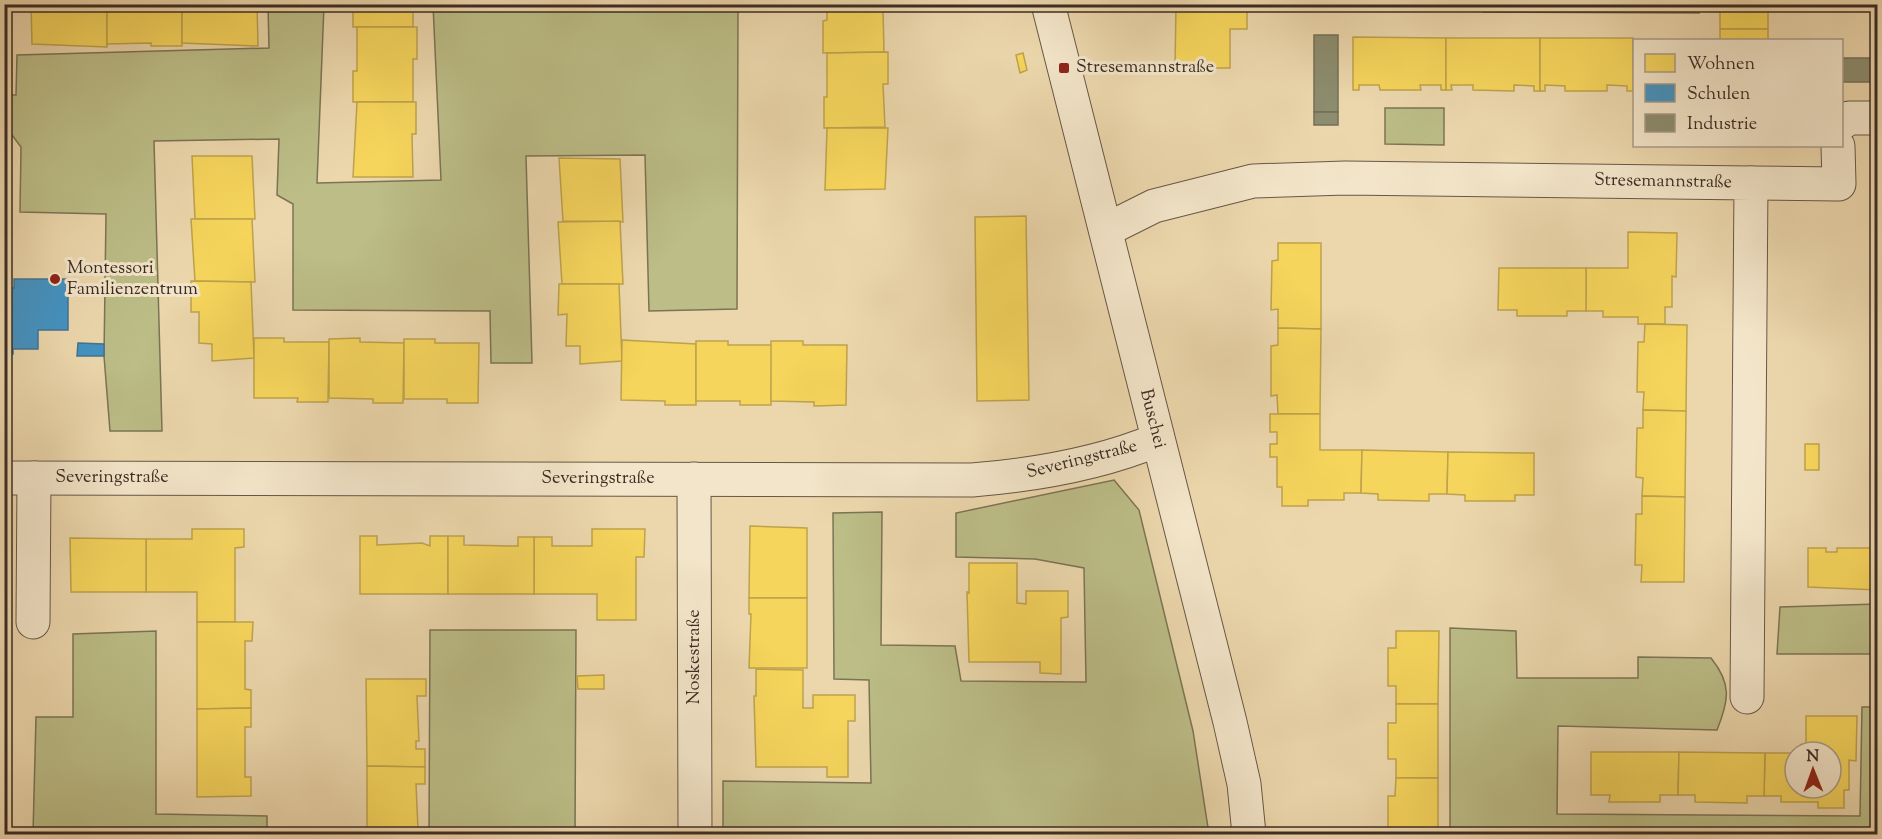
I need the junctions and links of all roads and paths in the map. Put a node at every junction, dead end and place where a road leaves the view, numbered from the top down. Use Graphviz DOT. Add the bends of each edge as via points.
graph roads {
  1 [pos="1048,4"];
  2 [pos="1878,118"];
  3 [pos="1843,122"];
  4 [pos="1838,147"];
  5 [pos="1751,183"];
  6 [pos="1106,230"];
  7 [pos="1157,440"];
  8 [pos="19,478"];
  9 [pos="694,479"];
  10 [pos="33,622"];
  11 [pos="1747,697"];
  12 [pos="695,834"];
  13 [pos="1249,834"];
  1 -- 6 [label="street, Buschei"];
  2 -- 3 [label="street" via="1849,118"];
  4 -- 5 [label="street" via="1839,184"];
  5 -- 6 [label="street, Stresemannstraße" via="1355,178 1253,181 1154,206"];
  5 -- 11 [label="street, Stresemannstraße"];
  6 -- 7 [label="street, Buschei"];
  7 -- 9 [label="street, Severingstraße" via="1130,451 1024,476 972,480"];
  7 -- 13 [label="street, Buschei" via="1230,722 1244,784"];
  8 -- 9 [label="street, Severingstraße"];
  8 -- 10 [label="street, Severingstraße"];
  9 -- 12 [label="street, Noskestraße"];
}
